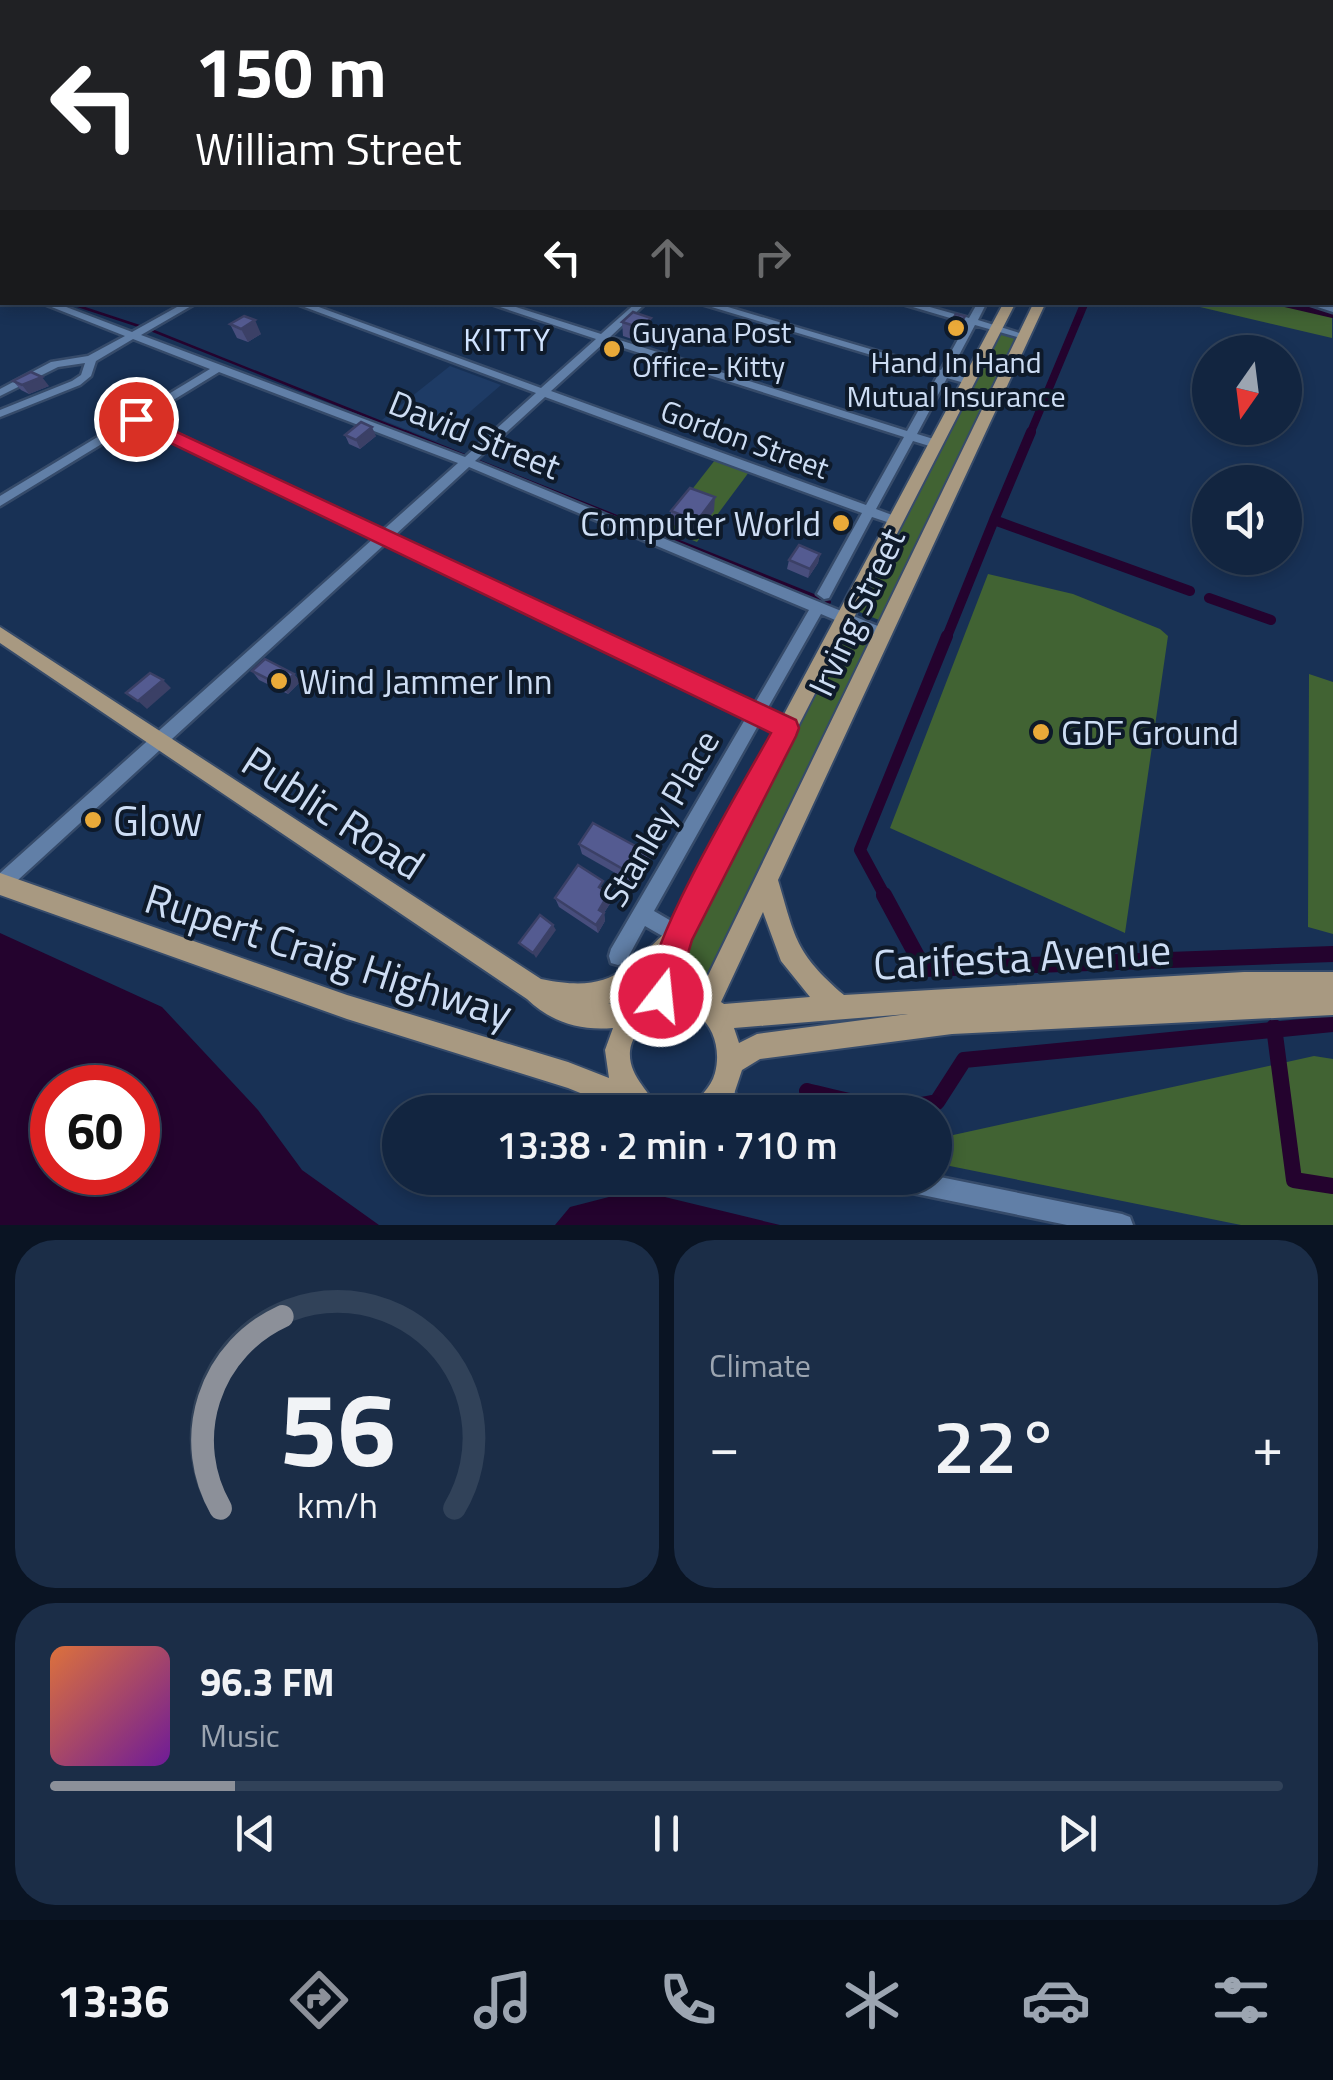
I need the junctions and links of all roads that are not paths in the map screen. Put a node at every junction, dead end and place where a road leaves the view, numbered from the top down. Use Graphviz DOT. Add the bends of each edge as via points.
graph roads {
  1 [pos="54,305"];
  2 [pos="189,305"];
  3 [pos="303,305"];
  4 [pos="497,305"];
  5 [pos="640,305"];
  6 [pos="708,305"];
  7 [pos="911,305"];
  8 [pos="982,305"];
  9 [pos="1009,305"];
  10 [pos="1039,305"];
  11 [pos="973,322"];
  12 [pos="997,329"];
  13 [pos="144,331"];
  14 [pos="1024,336"];
  15 [pos="604,339"];
  16 [pos="91,359"];
  17 [pos="220,367"];
  18 [pos="942,374"];
  19 [pos="968,381"];
  20 [pos="0,393"];
  21 [pos="544,393"];
  22 [pos="0,414"];
  23 [pos="136,419"];
  24 [pos="910,436"];
  25 [pos="936,444"];
  26 [pos="471,459"];
  27 [pos="0,502"];
  28 [pos="868,511"];
  29 [pos="896,521"];
  30 [pos="386,537"];
  31 [pos="821,603"];
  32 [pos="842,618"];
  33 [pos="0,634"];
  34 [pos="880,634"];
  35 [pos="760,715"];
  36 [pos="785,727"];
  37 [pos="156,740"];
  38 [pos="768,882"];
  39 [pos="0,884"];
  40 [pos="642,914"];
  41 [pos="678,936"];
  42 [pos="618,956"];
  43 [pos="1333,984"];
  44 [pos="536,990"];
  45 [pos="661,996"];
  46 [pos="1333,1003"];
  47 [pos="839,1007"];
  48 [pos="712,1011"];
  49 [pos="635,1012"];
  50 [pos="729,1087"];
  51 [pos="613,1095"];
  52 [pos="632,1095"];
  53 [pos="952,1190"];
  54 [pos="1122,1225"];
  1 -- 13 [label="street, David Street"];
  2 -- 13 [label="street"];
  3 -- 21 [label="street, Gordon Street"];
  4 -- 15 [label="street"];
  5 -- 15 [label="street"];
  6 -- 18 [label="street"];
  7 -- 11 [label="street"];
  8 -- 11 [label="street, Stanley Place"];
  9 -- 12 [label="main road"];
  10 -- 14 [label="main road, Irving Street"];
  11 -- 12 [label="street"];
  11 -- 18 [label="street, Stanley Place"];
  12 -- 14 [label="street"];
  12 -- 19 [label="main road"];
  13 -- 16 [label="street"];
  13 -- 17 [label="street, David Street"];
  14 -- 34 [label="main road, Irving Street"];
  15 -- 21 [label="street"];
  15 -- 24 [label="street"];
  16 -- 20 [label="street" via="14,378"];
  16 -- 22 [label="street" via="76,383"];
  17 -- 23 [label="street"];
  17 -- 26 [label="street, David Street"];
  18 -- 19 [label="street"];
  18 -- 24 [label="street, Stanley Place"];
  19 -- 25 [label="main road"];
  21 -- 26 [label="street"];
  21 -- 28 [label="street, Gordon Street"];
  23 -- 27 [label="street"];
  23 -- 30 [label="street"];
  24 -- 25 [label="street"];
  24 -- 28 [label="street, Stanley Place"];
  25 -- 29 [label="main road"];
  26 -- 30 [label="street"];
  26 -- 31 [label="street, David Street"];
  28 -- 29 [label="street, Gordon Street"];
  28 -- 31 [label="street, Stanley Place"];
  29 -- 32 [label="main road"];
  30 -- 35 [label="street"];
  30 -- 37 [label="street"];
  31 -- 32 [label="street, David Street"];
  31 -- 35 [label="street, Stanley Place"];
  32 -- 34 [label="street, David Street"];
  32 -- 36 [label="main road"];
  33 -- 37 [label="main road, Public Road"];
  34 -- 38 [label="main road, Irving Street"];
  35 -- 36 [label="street"];
  35 -- 40 [label="street, Stanley Place"];
  36 -- 41 [label="main road"];
  37 -- 39 [label="street"];
  37 -- 44 [label="main road, Public Road"];
  38 -- 47 [label="main road" via="792,962"];
  38 -- 48 [label="main road, Irving Street"];
  39 -- 51 [label="main road, Rupert Craig Highway"];
  40 -- 41 [label="street"];
  40 -- 42 [label="street, Stanley Place"];
  41 -- 44 [label="main road" via="639,973 598,998"];
  41 -- 45 [label="main road"];
  43 -- 47 [label="main road, Carifesta Avenue"];
  44 -- 49 [label="main road, Public Road" via="550,1006 580,1017"];
  45 -- 48 [label="main road, Carifesta Avenue" via="684,995"];
  45 -- 49 [label="main road"];
  46 -- 50 [label="main road, Carifesta Avenue" via="952,1020 757,1047"];
  47 -- 48 [label="main road, Carifesta Avenue"];
  48 -- 50 [label="main road" via="729,1045"];
  49 -- 52 [label="main road" via="619,1065"];
  53 -- 54 [label="street"];
}
